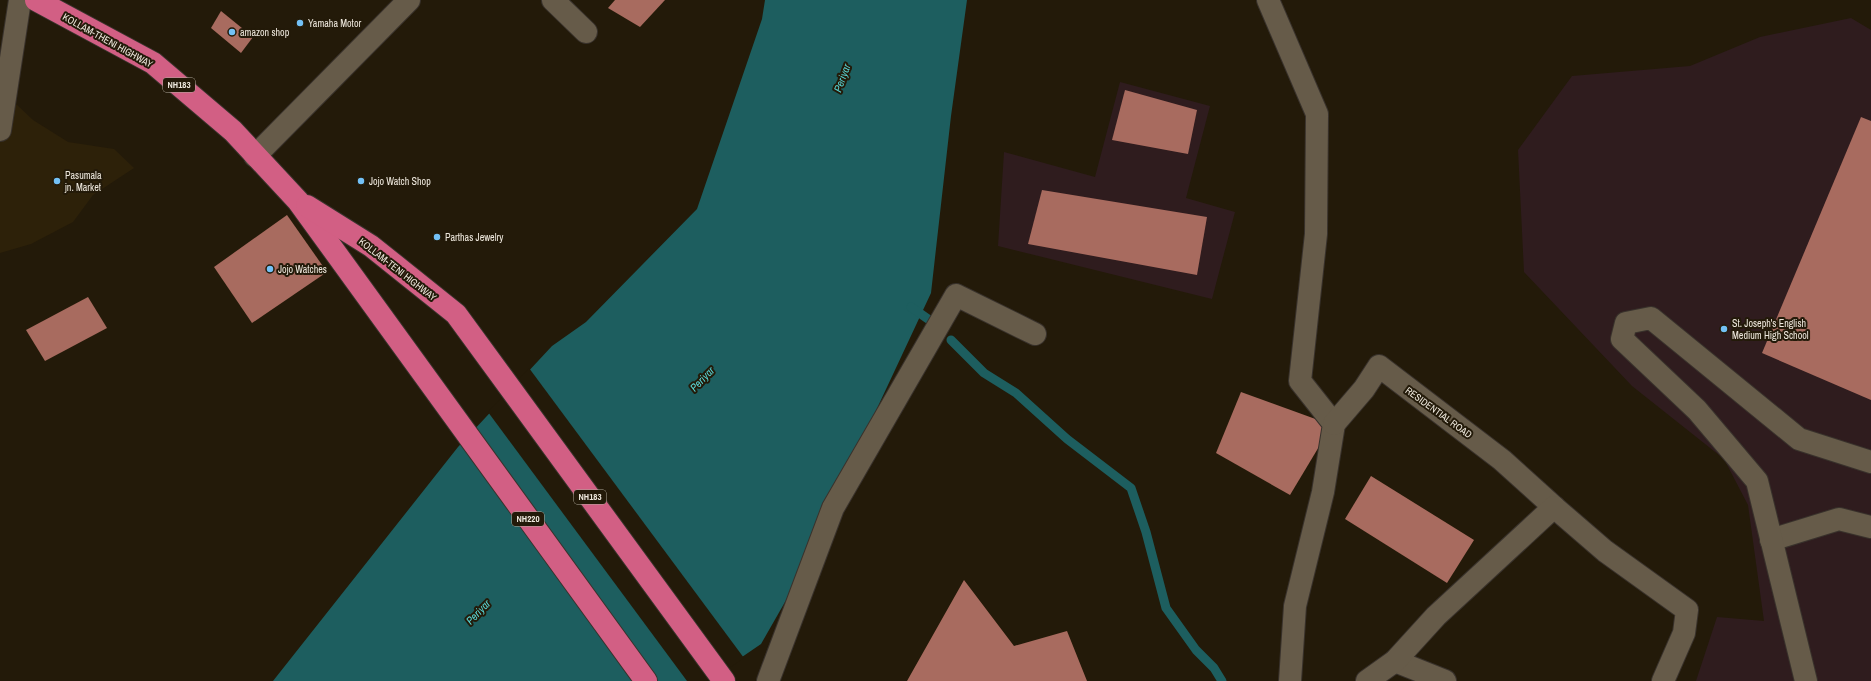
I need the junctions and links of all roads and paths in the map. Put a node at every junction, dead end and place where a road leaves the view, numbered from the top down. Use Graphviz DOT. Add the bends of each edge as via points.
graph roads {
  1 [pos="20,0"];
  2 [pos="36,0"];
  3 [pos="409,0"];
  4 [pos="553,0"];
  5 [pos="1268,0"];
  6 [pos="586,32"];
  7 [pos="0,130"];
  8 [pos="254,156"];
  9 [pos="298,201"];
  10 [pos="1035,334"];
  11 [pos="1334,424"];
  12 [pos="1871,462"];
  13 [pos="1554,507"];
  14 [pos="1871,527"];
  15 [pos="1771,540"];
  16 [pos="1394,661"];
  17 [pos="646,681"];
  18 [pos="724,681"];
  19 [pos="768,681"];
  20 [pos="1290,681"];
  21 [pos="1367,681"];
  22 [pos="1445,681"];
  23 [pos="1663,681"];
  24 [pos="1806,681"];
  1 -- 7 [label="street"];
  2 -- 8 [label="highway, KOLLAM-THENI HIGHWAY / NH183" via="153,63 233,131"];
  3 -- 8 [label="street"];
  4 -- 6 [label="street"];
  5 -- 11 [label="street" via="1317,114 1316,234 1300,381"];
  8 -- 9 [label="highway, KOLLAM-THENI HIGHWAY / NH183"];
  9 -- 17 [label="highway, NH220"];
  9 -- 18 [label="highway, KOLLAM-TENI HIGHWAY / NH183" via="371,246 456,314"];
  10 -- 19 [label="street" via="956,295 833,508"];
  11 -- 13 [label="street, RESIDENTIAL ROAD" via="1364,389 1379,366 1502,460"];
  11 -- 20 [label="street" via="1323,492 1295,606"];
  12 -- 15 [label="street" via="1799,439 1651,318 1626,323 1622,339 1698,410 1757,481"];
  13 -- 16 [label="street" via="1436,616"];
  13 -- 23 [label="street" via="1605,551 1687,610 1684,633"];
  14 -- 15 [label="street" via="1838,519"];
  15 -- 24 [label="street"];
  16 -- 21 [label="street"];
  16 -- 22 [label="street"];
}
